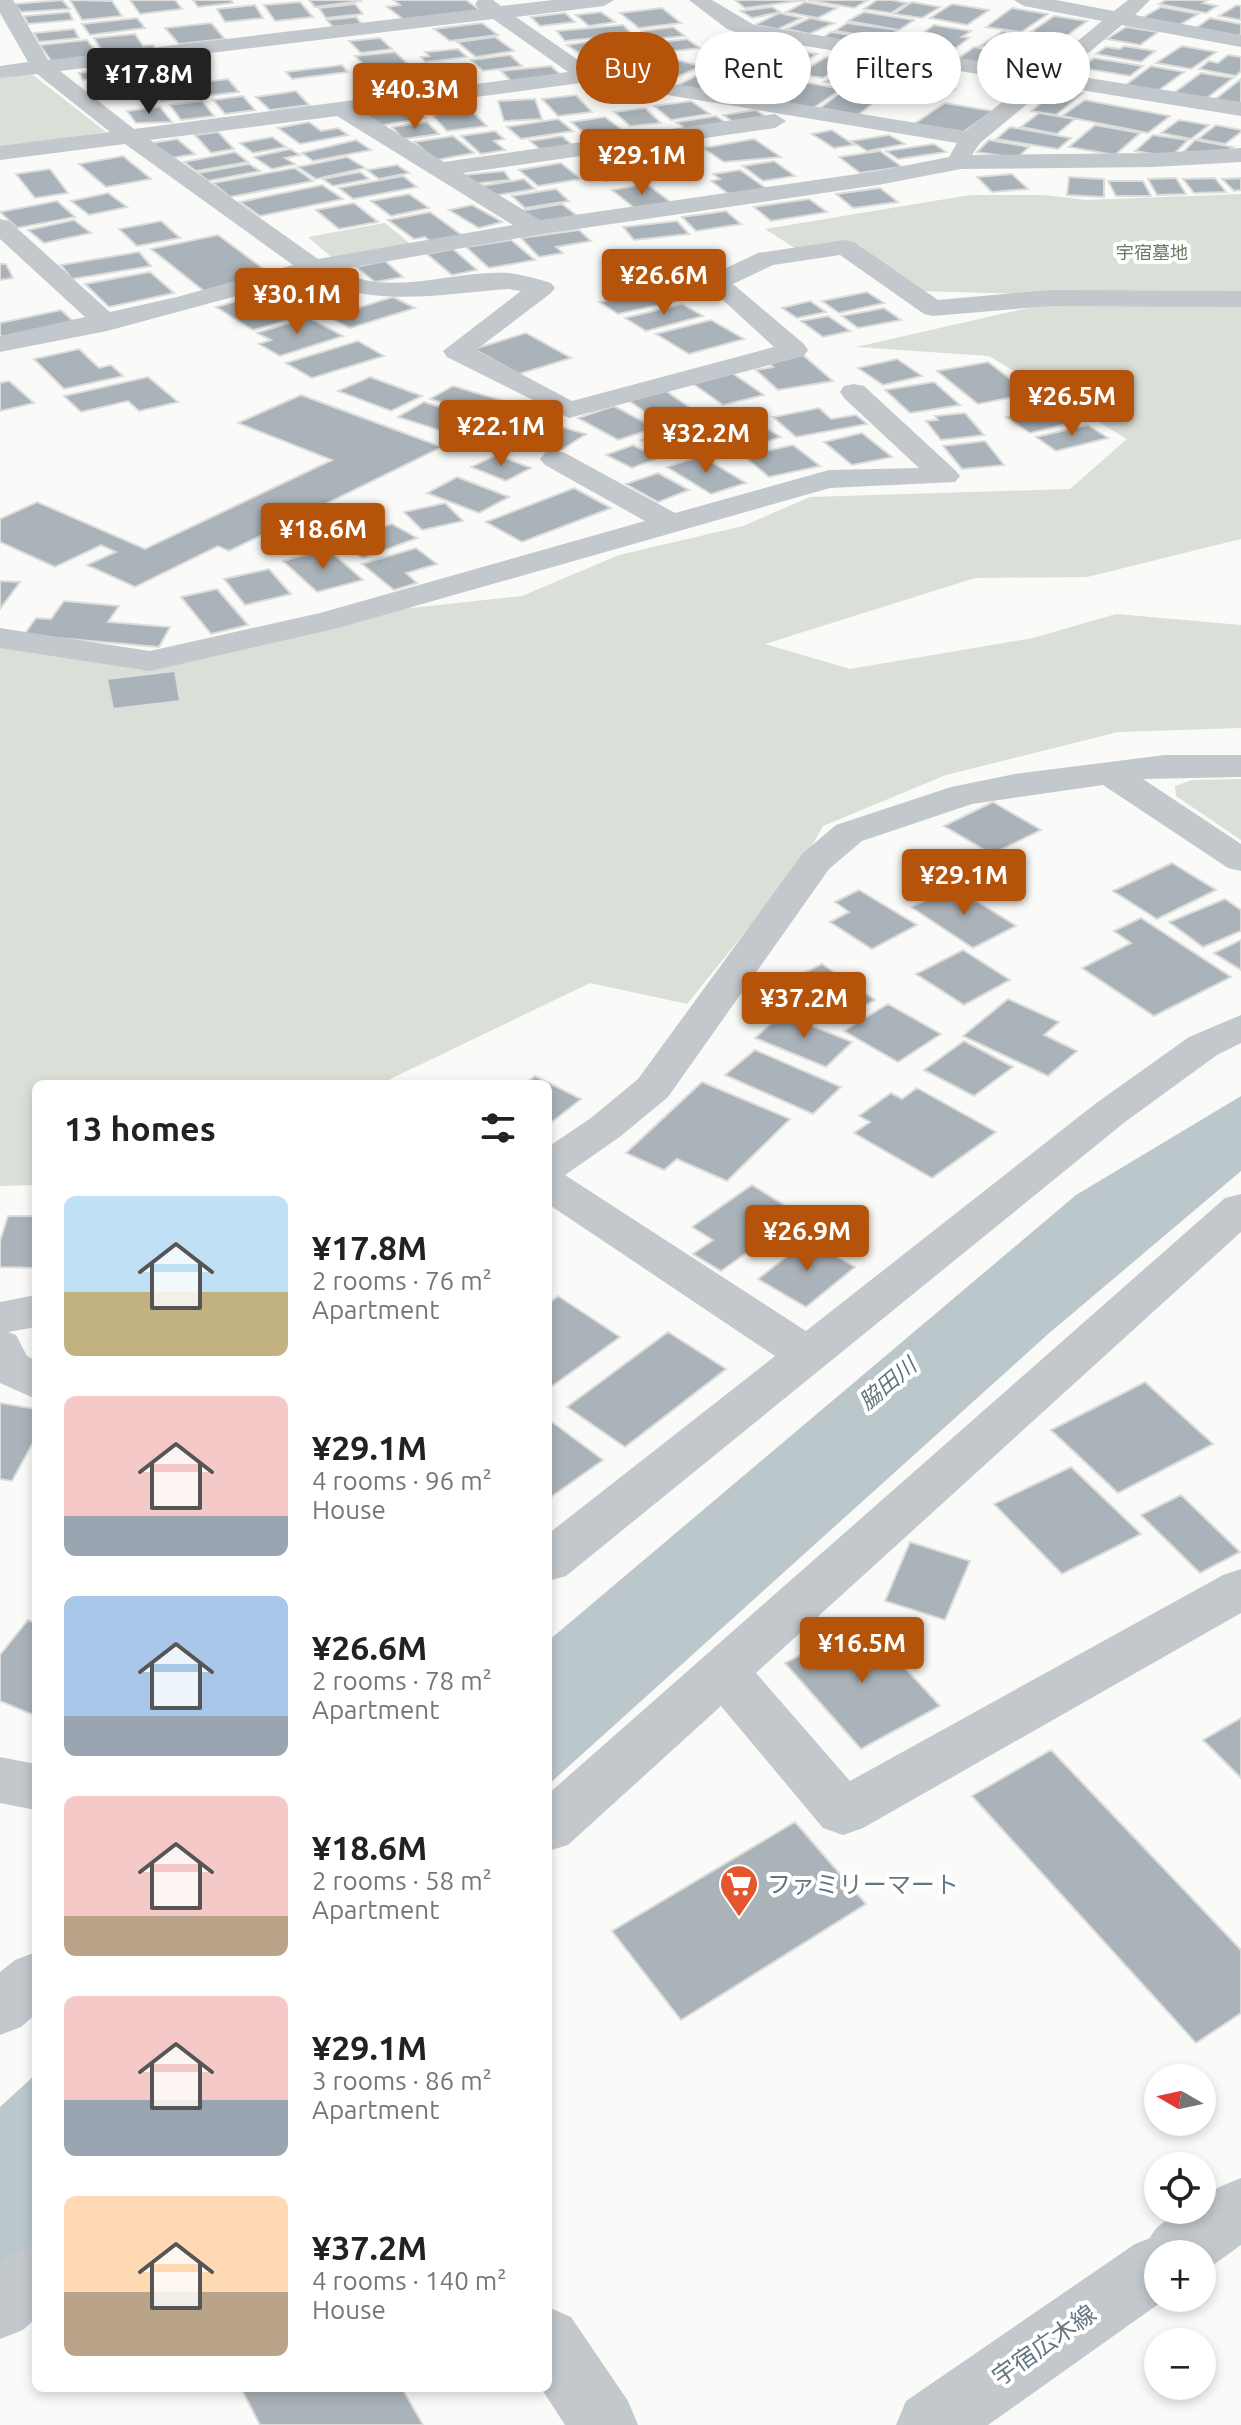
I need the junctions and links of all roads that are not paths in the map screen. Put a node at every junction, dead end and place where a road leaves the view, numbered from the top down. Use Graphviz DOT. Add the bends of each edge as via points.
graph roads {
  1 [pos="3,0"];
  2 [pos="478,0"];
  3 [pos="604,0"];
  4 [pos="699,0"];
  5 [pos="1024,0"];
  6 [pos="1140,0"];
  7 [pos="496,13"];
  8 [pos="1119,18"];
  9 [pos="389,25"];
  10 [pos="1241,41"];
  11 [pos="408,43"];
  12 [pos="1090,43"];
  13 [pos="41,67"];
  14 [pos="977,67"];
  15 [pos="576,68"];
  16 [pos="0,72"];
  17 [pos="576,78"];
  18 [pos="1090,85"];
  19 [pos="679,92"];
  20 [pos="1015,104"];
  21 [pos="342,109"];
  22 [pos="1241,109"];
  23 [pos="816,115"];
  24 [pos="129,136"];
  25 [pos="971,139"];
  26 [pos="0,153"];
  27 [pos="1241,155"];
  28 [pos="961,162"];
  29 [pos="441,169"];
  30 [pos="0,226"];
  31 [pos="536,228"];
  32 [pos="11,246"];
  33 [pos="313,267"];
  34 [pos="1241,299"];
  35 [pos="107,323"];
  36 [pos="0,344"];
  37 [pos="854,392"];
  38 [pos="555,459"];
  39 [pos="672,524"];
  40 [pos="0,638"];
  41 [pos="1241,766"];
  42 [pos="1109,773"];
  43 [pos="1241,860"];
  44 [pos="1241,1027"];
  45 [pos="552,1164"];
  46 [pos="552,1187"];
  47 [pos="1241,1208"];
  48 [pos="32,1312"];
  49 [pos="0,1318"];
  50 [pos="0,1346"];
  51 [pos="808,1355"];
  52 [pos="32,1380"];
  53 [pos="552,1559"];
  54 [pos="1241,1589"];
  55 [pos="723,1671"];
  56 [pos="0,1780"];
  57 [pos="32,1786"];
  58 [pos="552,1824"];
  59 [pos="32,1981"];
  60 [pos="0,2008"];
  61 [pos="1241,2208"];
  62 [pos="1195,2240"];
  63 [pos="1144,2276"];
  64 [pos="32,2279"];
  65 [pos="0,2307"];
  66 [pos="552,2346"];
  67 [pos="604,2425"];
  68 [pos="930,2425"];
  1 -- 13 [label="street"];
  2 -- 7 [label="street"];
  3 -- 7 [label="street"];
  4 -- 14 [label="street" via="749,31"];
  5 -- 8 [label="street"];
  6 -- 8 [label="street"];
  7 -- 9 [label="street"];
  7 -- 15 [label="street"];
  8 -- 10 [label="street"];
  8 -- 12 [label="street"];
  9 -- 11 [label="street"];
  9 -- 13 [label="street"];
  13 -- 16 [label="street"];
  13 -- 24 [label="street"];
  17 -- 21 [label="street"];
  18 -- 22 [label="street"];
  19 -- 23 [label="street"];
  20 -- 25 [label="street"];
  21 -- 24 [label="street"];
  21 -- 29 [label="street"];
  23 -- 25 [label="street"];
  23 -- 29 [label="street"];
  24 -- 26 [label="street"];
  24 -- 33 [label="street"];
  25 -- 28 [label="street"];
  27 -- 28 [label="street"];
  28 -- 31 [label="street"];
  29 -- 31 [label="street"];
  30 -- 32 [label="street"];
  31 -- 33 [label="street"];
  32 -- 35 [label="street"];
  33 -- 34 [label="street" via="340,282 388,290 508,281 542,288 457,351 569,410 794,350 716,282 767,258 845,247 933,308 1049,298"];
  33 -- 35 [label="street"];
  35 -- 36 [label="street"];
  37 -- 39 [label="street" via="945,476 829,479"];
  38 -- 39 [label="street"];
  39 -- 40 [label="street" via="327,621 150,661"];
  41 -- 42 [label="street" via="1165,766"];
  42 -- 43 [label="street"];
  42 -- 45 [label="street" via="964,795 849,833 816,861 653,1088"];
  44 -- 51 [label="street" via="1203,1046 1110,1113"];
  46 -- 51 [label="street"];
  47 -- 55 [label="street"];
  48 -- 49 [label="street"];
  50 -- 52 [label="street" via="7,1366"];
  51 -- 53 [label="street"];
  54 -- 55 [label="street" via="843,1812"];
  55 -- 58 [label="street"];
  56 -- 57 [label="street"];
  59 -- 60 [label="street"];
  61 -- 62 [label="street"];
  63 -- 68 [label="street, 宇宿広木線"];
  64 -- 65 [label="street"];
  66 -- 67 [label="street"];
}
